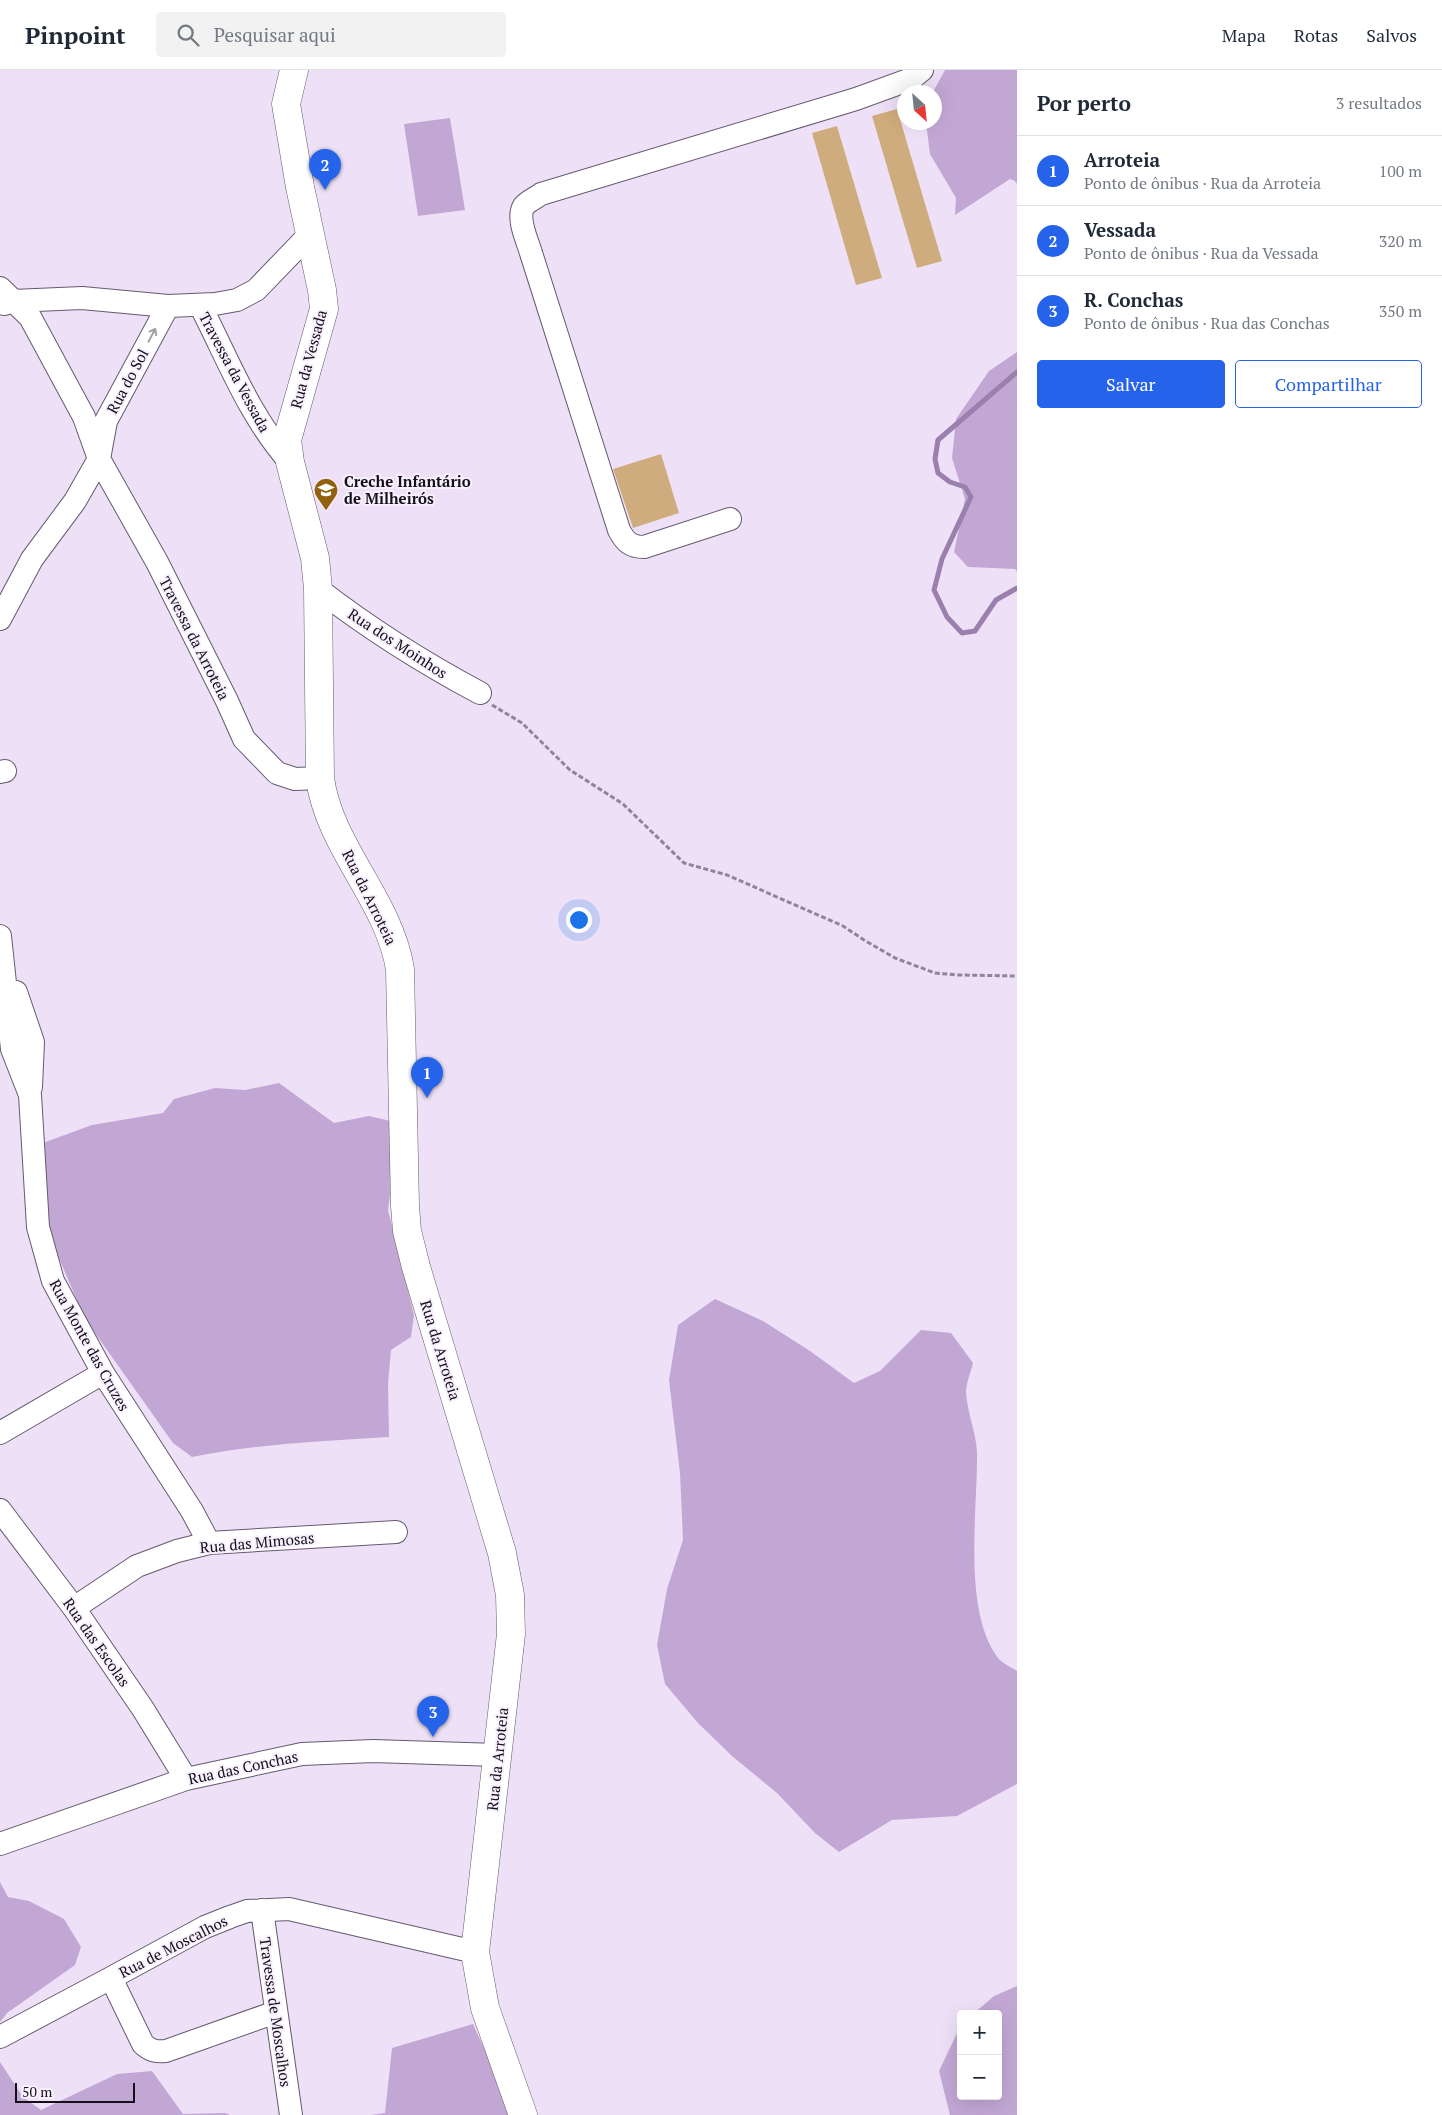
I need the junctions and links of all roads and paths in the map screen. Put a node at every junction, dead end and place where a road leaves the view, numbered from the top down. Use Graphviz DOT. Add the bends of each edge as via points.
graph roads {
  1 [pos="294,70"];
  2 [pos="922,70"];
  3 [pos="310,234"];
  4 [pos="4,298"];
  5 [pos="200,305"];
  6 [pos="168,306"];
  7 [pos="99,459"];
  8 [pos="290,462"];
  9 [pos="730,519"];
  10 [pos="318,588"];
  11 [pos="0,619"];
  12 [pos="480,693"];
  13 [pos="320,778"];
  14 [pos="2,947"];
  15 [pos="1017,976"];
  16 [pos="103,1373"];
  17 [pos="0,1433"];
  18 [pos="0,1510"];
  19 [pos="396,1532"];
  20 [pos="209,1543"];
  21 [pos="74,1608"];
  22 [pos="498,1756"];
  23 [pos="186,1779"];
  24 [pos="0,1844"];
  25 [pos="262,1910"];
  26 [pos="475,1952"];
  27 [pos="112,1978"];
  28 [pos="276,2012"];
  29 [pos="0,2037"];
  30 [pos="291,2115"];
  31 [pos="523,2115"];
  1 -- 3 [label="main road, Rua da Vessada" via="286,104"];
  2 -- 9 [label="street" via="911,79 865,96 541,194 525,206 522,213 531,254 624,540 634,547 644,547"];
  3 -- 5 [label="street" via="256,290 237,300"];
  3 -- 8 [label="main road, Rua da Vessada" via="324,309 288,431"];
  4 -- 6 [label="street" via="82,298"];
  4 -- 7 [label="street" via="30,317 84,417"];
  5 -- 6 [label="street"];
  5 -- 8 [label="street, Travessa da Vessada" via="251,409 272,442"];
  7 -- 6 [label="street, Rua do Sol, one-way" via="106,421"];
  7 -- 11 [label="street" via="75,501 32,559"];
  7 -- 13 [label="street, Travessa da Arroteia" via="157,562 244,739 276,773 295,779"];
  8 -- 10 [label="main road, Rua da Vessada" via="316,558"];
  10 -- 12 [label="street, Rua dos Moinhos" via="373,631"];
  10 -- 13 [label="main road, Rua da Arroteia"];
  12 -- 15 [label="path" via="522,723 570,770 622,804 684,863 736,878 844,926 895,958 935,973"];
  13 -- 22 [label="main road, Rua da Arroteia" via="336,828 391,932 398,952 407,1231 502,1554 510,1595 511,1634"];
  14 -- 16 [label="street, Rua Monte das Cruzes" via="12,1048 30,1096 38,1227 44,1256 53,1281"];
  16 -- 17 [label="street"];
  16 -- 20 [label="street, Rua Monte das Cruzes" via="192,1511"];
  18 -- 21 [label="street, Rua das Escolas"];
  19 -- 20 [label="street, Rua das Mimosas"];
  20 -- 21 [label="street, Rua das Mimosas" via="137,1566"];
  21 -- 23 [label="street, Rua das Escolas"];
  22 -- 23 [label="street, Rua das Conchas" via="373,1752 302,1754"];
  22 -- 26 [label="main road, Rua da Arroteia"];
  23 -- 24 [label="street, Rua das Conchas"];
  25 -- 26 [label="street, Rua de Moscalhos" via="289,1909"];
  25 -- 27 [label="street, Rua de Moscalhos" via="247,1911 221,1920"];
  25 -- 28 [label="street, Travessa de Moscalhos"];
  26 -- 31 [label="main road, Rua da Arroteia" via="485,2008"];
  27 -- 28 [label="street, Rua de Moscalhos" via="144,2044 156,2052"];
  27 -- 29 [label="street"];
  28 -- 30 [label="street, Travessa de Moscalhos"];
}
